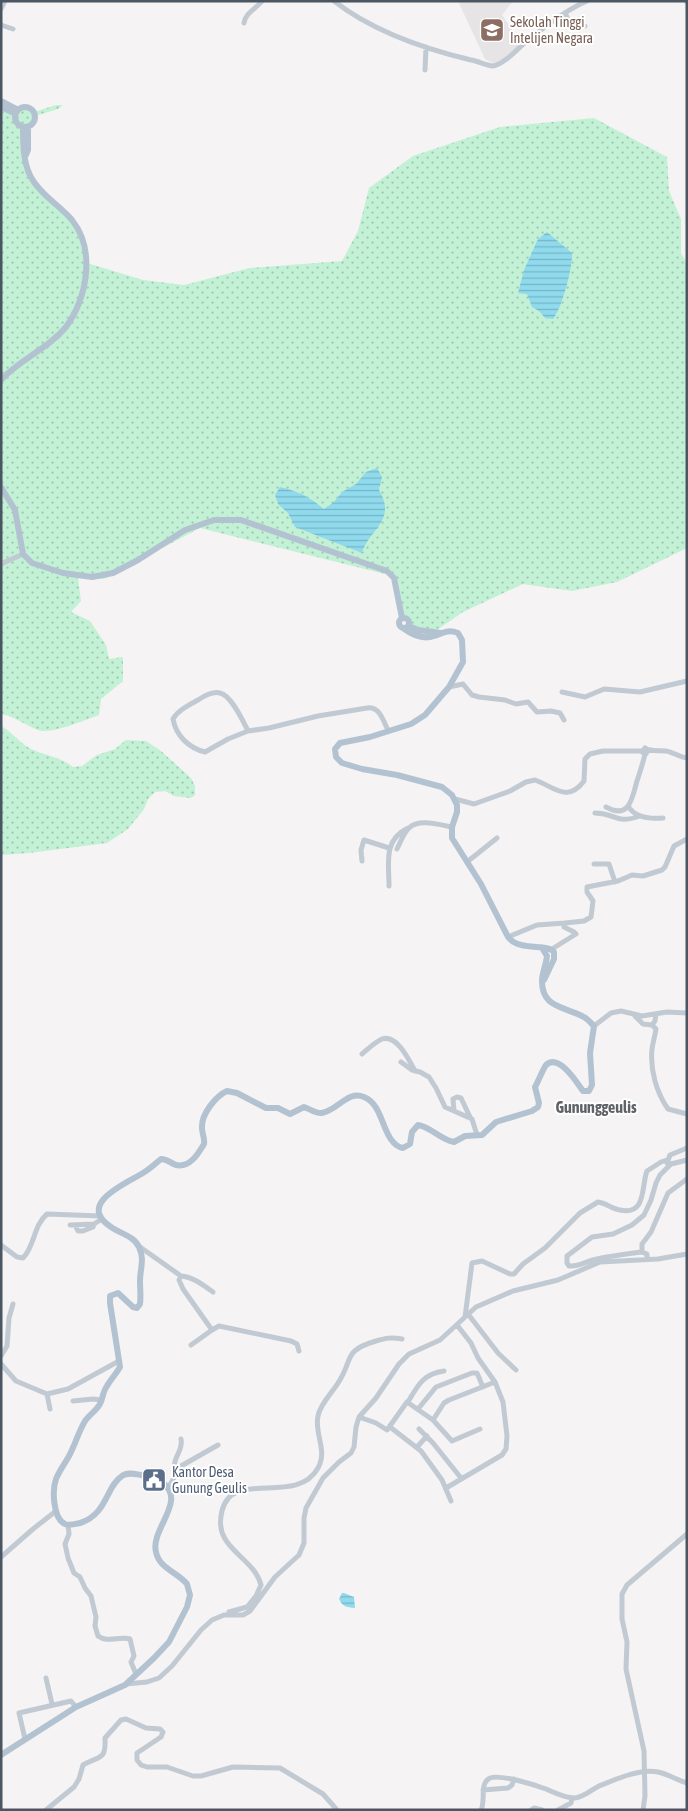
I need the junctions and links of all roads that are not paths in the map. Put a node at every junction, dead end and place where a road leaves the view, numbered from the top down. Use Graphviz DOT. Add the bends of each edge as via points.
graph roads {
  1 [pos="5,1"];
  2 [pos="262,1"];
  3 [pos="334,1"];
  4 [pos="587,1"];
  5 [pos="1,8"];
  6 [pos="565,13"];
  7 [pos="244,23"];
  8 [pos="1,25"];
  9 [pos="585,26"];
  10 [pos="13,29"];
  11 [pos="426,47"];
  12 [pos="425,70"];
  13 [pos="1,102"];
  14 [pos="1,107"];
  15 [pos="17,112"];
  16 [pos="26,127"];
  17 [pos="1,380"];
  18 [pos="4,491"];
  19 [pos="23,554"];
  20 [pos="1,564"];
  21 [pos="687,681"];
  22 [pos="449,686"];
  23 [pos="562,692"];
  24 [pos="564,720"];
  25 [pos="388,730"];
  26 [pos="248,731"];
  27 [pos="645,752"];
  28 [pos="687,758"];
  29 [pos="455,799"];
  30 [pos="628,806"];
  31 [pos="606,807"];
  32 [pos="595,813"];
  33 [pos="640,816"];
  34 [pos="664,818"];
  35 [pos="452,827"];
  36 [pos="408,828"];
  37 [pos="497,838"];
  38 [pos="687,839"];
  39 [pos="389,848"];
  40 [pos="397,849"];
  41 [pos="362,860"];
  42 [pos="467,862"];
  43 [pos="594,864"];
  44 [pos="615,882"];
  45 [pos="389,886"];
  46 [pos="565,923"];
  47 [pos="508,937"];
  48 [pos="542,948"];
  49 [pos="552,949"];
  50 [pos="542,983"];
  51 [pos="687,1013"];
  52 [pos="656,1014"];
  53 [pos="635,1016"];
  54 [pos="652,1025"];
  55 [pos="594,1026"];
  56 [pos="362,1054"];
  57 [pos="401,1062"];
  58 [pos="415,1071"];
  59 [pos="454,1111"];
  60 [pos="687,1114"];
  61 [pos="470,1117"];
  62 [pos="476,1135"];
  63 [pos="687,1148"];
  64 [pos="687,1160"];
  65 [pos="669,1162"];
  66 [pos="687,1179"];
  67 [pos="101,1217"];
  68 [pos="86,1224"];
  69 [pos="94,1224"];
  70 [pos="83,1231"];
  71 [pos="1,1245"];
  72 [pos="139,1246"];
  73 [pos="642,1252"];
  74 [pos="687,1254"];
  75 [pos="647,1259"];
  76 [pos="181,1276"];
  77 [pos="213,1292"];
  78 [pos="13,1304"];
  79 [pos="466,1316"];
  80 [pos="457,1325"];
  81 [pos="212,1330"];
  82 [pos="402,1339"];
  83 [pos="190,1345"];
  84 [pos="299,1351"];
  85 [pos="1,1356"];
  86 [pos="120,1361"];
  87 [pos="1,1364"];
  88 [pos="516,1370"];
  89 [pos="444,1371"];
  90 [pos="495,1382"];
  91 [pos="483,1387"];
  92 [pos="47,1394"];
  93 [pos="101,1400"];
  94 [pos="73,1401"];
  95 [pos="408,1402"];
  96 [pos="50,1409"];
  97 [pos="418,1409"];
  98 [pos="359,1417"];
  99 [pos="432,1420"];
  100 [pos="390,1427"];
  101 [pos="419,1429"];
  102 [pos="480,1429"];
  103 [pos="427,1436"];
  104 [pos="181,1440"];
  105 [pos="218,1446"];
  106 [pos="417,1447"];
  107 [pos="176,1473"];
  108 [pos="461,1478"];
  109 [pos="168,1488"];
  110 [pos="446,1488"];
  111 [pos="451,1501"];
  112 [pos="56,1511"];
  113 [pos="68,1525"];
  114 [pos="687,1534"];
  115 [pos="1,1557"];
  116 [pos="224,1615"];
  117 [pos="136,1674"];
  118 [pos="46,1678"];
  119 [pos="125,1684"];
  120 [pos="52,1704"];
  121 [pos="76,1707"];
  122 [pos="25,1739"];
  123 [pos="1,1754"];
  124 [pos="644,1773"];
  125 [pos="514,1780"];
  126 [pos="687,1783"];
  127 [pos="483,1790"];
  128 [pos="572,1798"];
  129 [pos="46,1810"];
  130 [pos="338,1810"];
  131 [pos="481,1810"];
  132 [pos="532,1810"];
  133 [pos="540,1810"];
  134 [pos="558,1810"];
  135 [pos="643,1810"];
  1 -- 5 [label="street"];
  2 -- 7 [label="street" via="247,14"];
  3 -- 11 [label="street" via="372,24"];
  4 -- 6 [label="street"];
  6 -- 9 [label="street" via="571,24"];
  6 -- 11 [label="street" via="497,65"];
  8 -- 10 [label="street"];
  11 -- 12 [label="street"];
  13 -- 15 [label="main road"];
  14 -- 15 [label="main road"];
  15 -- 16 [label="main road" via="17,124"];
  15 -- 16 [label="main road" via="24,107 34,112 34,120"];
  16 -- 17 [label="main road" via="28,171 34,183 71,219 84,246 86,263 83,288 67,324 51,341 16,365"];
  18 -- 19 [label="main road" via="14,510"];
  19 -- 20 [label="street"];
  19 -- 22 [label="main road" via="32,563 63,573 103,576 122,570 195,526 214,520 241,520 387,570 394,578 402,618 399,624 441,633 456,632 460,636 463,662"];
  21 -- 23 [label="street" via="640,692 604,689 585,697"];
  22 -- 24 [label="street" via="463,684 472,695 479,697 516,704 528,702 537,712 560,713"];
  22 -- 25 [label="main road" via="421,719"];
  25 -- 26 [label="street" via="379,712 372,707"];
  25 -- 29 [label="main road" via="340,743 335,749 336,757 350,766 442,787"];
  26 -- 26 [label="street" via="206,752 182,739 173,719 180,710 195,701 219,692 229,698"];
  27 -- 28 [label="street" via="669,751"];
  27 -- 29 [label="street" via="603,751 590,754 585,759 584,781 565,792 552,790 535,780 474,804"];
  27 -- 30 [label="street"];
  29 -- 35 [label="main road" via="457,812"];
  30 -- 31 [label="street" via="618,811"];
  30 -- 33 [label="street"];
  32 -- 33 [label="street" via="620,820"];
  33 -- 34 [label="street"];
  35 -- 36 [label="street" via="427,824"];
  35 -- 42 [label="main road" via="455,844"];
  36 -- 39 [label="street"];
  36 -- 40 [label="street"];
  37 -- 42 [label="street"];
  38 -- 44 [label="street" via="674,845 662,870 643,876 632,875"];
  39 -- 41 [label="street" via="364,840"];
  39 -- 45 [label="street"];
  42 -- 47 [label="main road"];
  43 -- 44 [label="street" via="609,864"];
  44 -- 46 [label="street" via="587,887 594,901 591,917"];
  46 -- 47 [label="street" via="538,925"];
  46 -- 49 [label="street" via="564,927 575,935"];
  47 -- 48 [label="main road" via="513,942"];
  48 -- 49 [label="main road"];
  48 -- 50 [label="main road" via="547,956"];
  49 -- 50 [label="main road" via="554,959"];
  50 -- 55 [label="main road" via="545,995 554,1005 581,1015"];
  51 -- 52 [label="street"];
  52 -- 53 [label="street"];
  52 -- 54 [label="street"];
  53 -- 54 [label="street" via="643,1024"];
  53 -- 55 [label="street" via="626,1011 616,1011"];
  54 -- 60 [label="street" via="656,1029 652,1069 663,1103 668,1109"];
  55 -- 62 [label="main road" via="590,1090 583,1091 574,1076 561,1065 548,1064 535,1087 539,1103 535,1109 502,1120 492,1125 484,1135"];
  56 -- 58 [label="street" via="382,1040 389,1039 401,1048"];
  57 -- 58 [label="street"];
  58 -- 59 [label="street" via="428,1077 445,1107"];
  59 -- 61 [label="street"];
  59 -- 61 [label="street" via="453,1099 461,1098"];
  61 -- 62 [label="street"];
  62 -- 67 [label="main road" via="451,1142 418,1126 410,1144 402,1148 392,1142 374,1106 364,1097 352,1096 324,1112 304,1107 290,1114 278,1108 266,1108 227,1091 205,1116 202,1127 204,1144 192,1161 176,1165 161,1159 108,1195 100,1204"];
  63 -- 65 [label="street" via="670,1155"];
  64 -- 65 [label="street"];
  65 -- 73 [label="street" via="656,1183 644,1215 613,1234 592,1237 567,1256 567,1263 575,1267 591,1260"];
  65 -- 79 [label="street" via="661,1162 647,1171 640,1204 622,1211 598,1202 580,1214 514,1274 482,1261 473,1262 470,1265"];
  66 -- 73 [label="street" via="668,1193 651,1232 642,1244"];
  67 -- 69 [label="street"];
  67 -- 71 [label="street" via="47,1214 23,1258"];
  67 -- 72 [label="main road" via="111,1227 134,1239"];
  68 -- 69 [label="street"];
  68 -- 70 [label="street"];
  68 -- 70 [label="street" via="72,1225"];
  69 -- 70 [label="street"];
  72 -- 76 [label="street"];
  72 -- 86 [label="main road" via="143,1263 140,1306 133,1307 118,1293 110,1298"];
  73 -- 75 [label="street" via="647,1254"];
  74 -- 75 [label="street"];
  75 -- 79 [label="street" via="596,1263 564,1278 513,1291 476,1307"];
  76 -- 77 [label="street" via="201,1283"];
  76 -- 81 [label="street" via="179,1280 183,1289"];
  78 -- 85 [label="street" via="8,1346"];
  79 -- 80 [label="street"];
  79 -- 88 [label="street"];
  80 -- 90 [label="street"];
  80 -- 98 [label="street" via="437,1342 406,1356"];
  81 -- 83 [label="street"];
  81 -- 84 [label="street" via="219,1326 291,1341 297,1344"];
  82 -- 116 [label="street" via="388,1338 359,1346 353,1352 319,1412 322,1458 310,1478 292,1486 248,1489 226,1502 220,1518 223,1535 230,1547 252,1568 261,1585 248,1607 231,1610"];
  86 -- 92 [label="street" via="68,1389"];
  86 -- 93 [label="main road" via="120,1368"];
  87 -- 92 [label="street" via="16,1380"];
  89 -- 95 [label="street" via="424,1378"];
  90 -- 91 [label="street"];
  90 -- 108 [label="street" via="504,1405 505,1451"];
  91 -- 97 [label="street" via="477,1373 472,1373 436,1387"];
  91 -- 99 [label="street" via="444,1403"];
  92 -- 96 [label="street"];
  93 -- 94 [label="street"];
  93 -- 112 [label="main road" via="84,1424 56,1479"];
  95 -- 97 [label="street"];
  95 -- 100 [label="street"];
  97 -- 99 [label="street"];
  98 -- 100 [label="street" via="386,1430"];
  98 -- 116 [label="street" via="352,1453 323,1478 305,1510 301,1553 275,1577 250,1611"];
  99 -- 102 [label="street" via="452,1441"];
  100 -- 106 [label="street"];
  101 -- 103 [label="street"];
  103 -- 106 [label="street"];
  103 -- 108 [label="street"];
  104 -- 107 [label="street" via="182,1447 173,1467"];
  105 -- 107 [label="street" via="181,1466"];
  106 -- 110 [label="street"];
  107 -- 109 [label="street"];
  108 -- 110 [label="street"];
  109 -- 113 [label="main road" via="153,1477 124,1475 117,1480 94,1515 84,1522"];
  109 -- 117 [label="main road" via="171,1503 156,1536 156,1552 162,1564 187,1584 190,1600 166,1645"];
  110 -- 111 [label="street"];
  112 -- 113 [label="main road" via="58,1520"];
  112 -- 115 [label="street"];
  113 -- 117 [label="street" via="65,1544 68,1558 94,1603 98,1636 130,1639 134,1656 131,1662"];
  114 -- 124 [label="street" via="622,1594 622,1619 628,1642 626,1669 642,1734"];
  116 -- 119 [label="street" via="201,1630 159,1678"];
  117 -- 119 [label="main road"];
  118 -- 120 [label="street"];
  119 -- 121 [label="main road"];
  120 -- 121 [label="street" via="71,1700"];
  120 -- 122 [label="street" via="19,1713"];
  121 -- 122 [label="main road"];
  122 -- 123 [label="main road"];
  124 -- 126 [label="street" via="658,1772"];
  124 -- 128 [label="street"];
  124 -- 135 [label="street"];
  125 -- 127 [label="street" via="508,1788"];
  125 -- 127 [label="street" via="490,1779"];
  125 -- 128 [label="street"];
  127 -- 131 [label="street"];
  128 -- 134 [label="street" via="571,1803"];
  129 -- 130 [label="street" via="74,1787 83,1765 102,1757 105,1738 121,1720 126,1719 163,1732 161,1737 137,1753 144,1766 174,1768 193,1776 233,1767 280,1768 323,1794"];
  132 -- 133 [label="street"];
}
